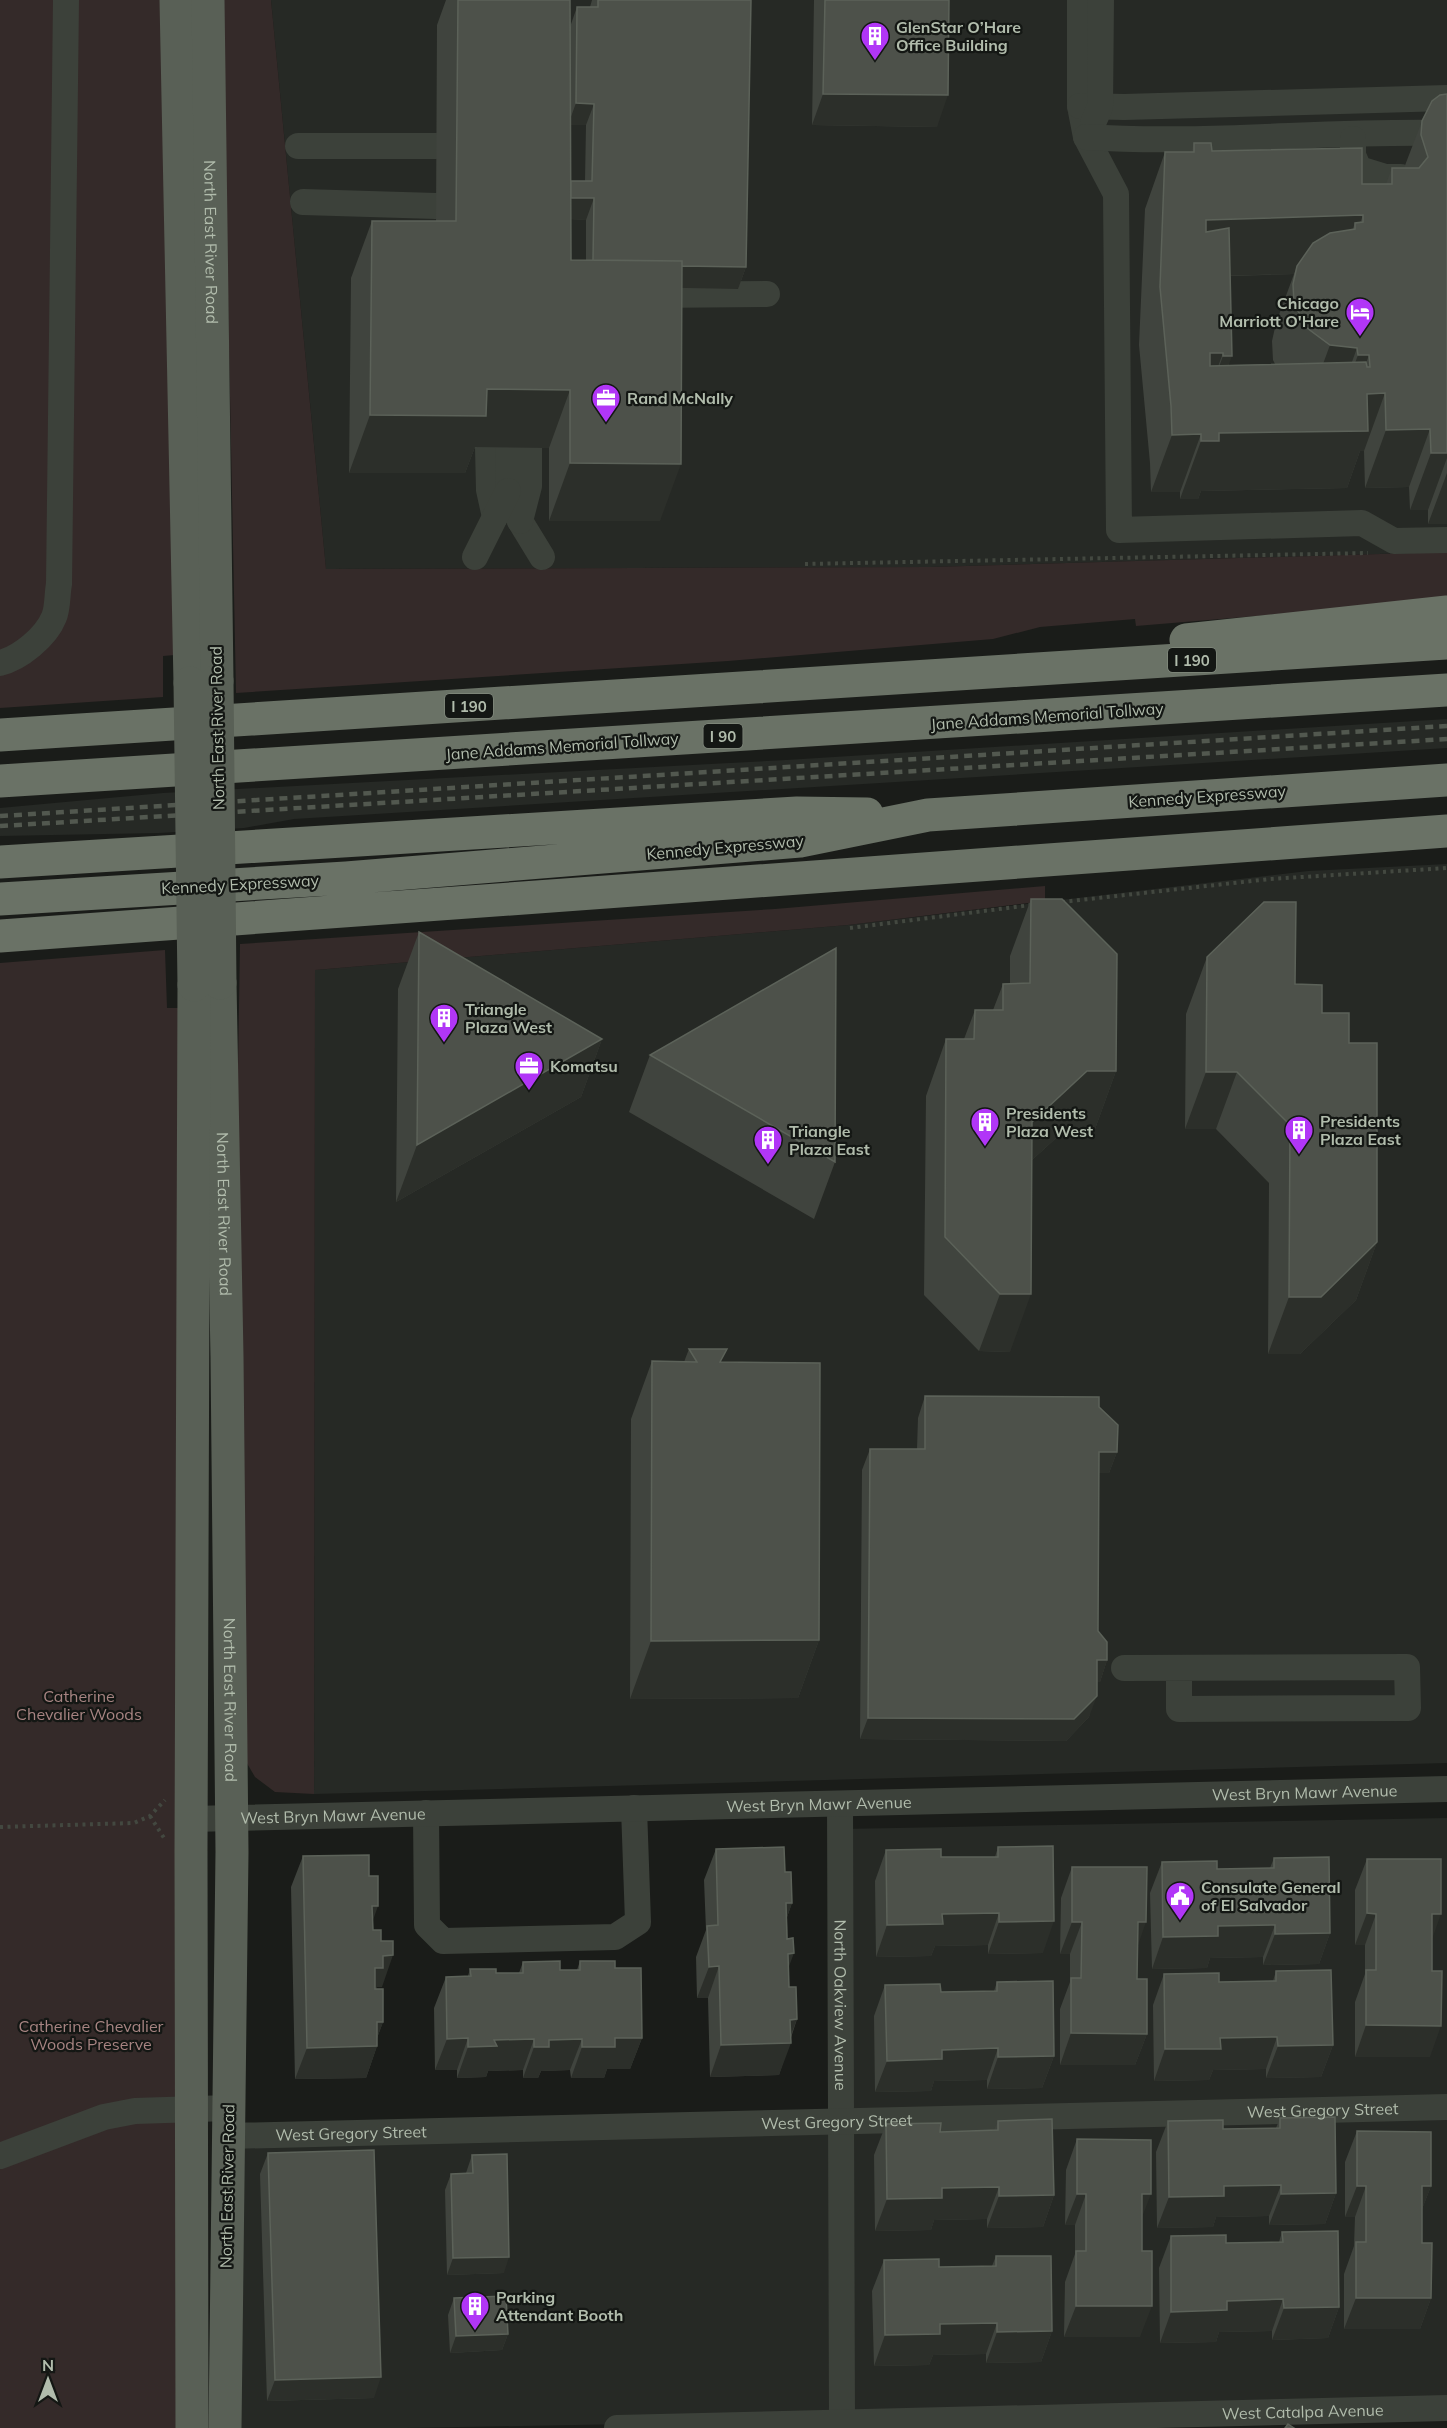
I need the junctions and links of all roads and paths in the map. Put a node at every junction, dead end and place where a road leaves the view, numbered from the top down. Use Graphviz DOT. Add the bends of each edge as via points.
graph roads {
  1 [pos="66,0"];
  2 [pos="176,0"];
  3 [pos="208,0"];
  4 [pos="1080,0"];
  5 [pos="1101,0"];
  6 [pos="1447,98"];
  7 [pos="1358,101"];
  8 [pos="1090,106"];
  9 [pos="1352,133"];
  10 [pos="1447,133"];
  11 [pos="1086,137"];
  12 [pos="298,146"];
  13 [pos="436,146"];
  14 [pos="1401,177"];
  15 [pos="303,202"];
  16 [pos="436,206"];
  17 [pos="767,294"];
  18 [pos="628,295"];
  19 [pos="509,447"];
  20 [pos="508,491"];
  21 [pos="495,517"];
  22 [pos="520,521"];
  23 [pos="1447,540"];
  24 [pos="1376,553"];
  25 [pos="475,558"];
  26 [pos="542,558"];
  27 [pos="805,564"];
  28 [pos="1447,612"];
  29 [pos="1447,643"];
  30 [pos="0,663"];
  31 [pos="938,675"];
  32 [pos="203,682"];
  33 [pos="1447,690"];
  34 [pos="0,735"];
  35 [pos="1447,780"];
  36 [pos="0,781"];
  37 [pos="928,815"];
  38 [pos="1447,831"];
  39 [pos="0,862"];
  40 [pos="1447,868"];
  41 [pos="0,899"];
  42 [pos="1061,902"];
  43 [pos="1041,904"];
  44 [pos="850,928"];
  45 [pos="0,936"];
  46 [pos="207,984"];
  47 [pos="1124,1668"];
  48 [pos="1179,1668"];
  49 [pos="166,1789"];
  50 [pos="1447,1789"];
  51 [pos="840,1804"];
  52 [pos="634,1808"];
  53 [pos="426,1814"];
  54 [pos="231,1818"];
  55 [pos="191,1819"];
  56 [pos="0,1827"];
  57 [pos="1447,2107"];
  58 [pos="192,2109"];
  59 [pos="841,2121"];
  60 [pos="228,2122"];
  61 [pos="0,2157"];
  62 [pos="1447,2408"];
  63 [pos="1273,2420"];
  64 [pos="842,2422"];
  65 [pos="192,2428"];
  66 [pos="225,2428"];
  67 [pos="617,2428"];
  1 -- 30 [label="street" via="59,584 54,617 41,635 26,650"];
  2 -- 32 [label="main road, North East River Road"];
  3 -- 32 [label="main road, North East River Road"];
  4 -- 8 [label="street"];
  5 -- 8 [label="street"];
  6 -- 7 [label="street"];
  7 -- 8 [label="street"];
  7 -- 9 [label="street"];
  8 -- 11 [label="street"];
  9 -- 10 [label="street"];
  9 -- 11 [label="street" via="1125,140"];
  9 -- 14 [label="street" via="1353,155 1359,168 1385,177"];
  11 -- 23 [label="street" via="1116,194 1119,530 1362,523 1394,542"];
  12 -- 13 [label="street"];
  15 -- 16 [label="street"];
  17 -- 18 [label="street"];
  19 -- 20 [label="street"];
  19 -- 21 [label="street" via="489,490"];
  19 -- 22 [label="street" via="529,486"];
  20 -- 21 [label="street"];
  20 -- 22 [label="street"];
  21 -- 25 [label="street"];
  22 -- 26 [label="street"];
  24 -- 27 [label="path"];
  28 -- 31 [label="highway" via="1179,640"];
  29 -- 31 [label="highway, I 190"];
  31 -- 34 [label="highway, I 190"];
  32 -- 46 [label="main road, North East River Road, bridge"];
  33 -- 36 [label="highway, Jane Addams Memorial Tollway / I 90"];
  35 -- 37 [label="highway, Kennedy Expressway"];
  37 -- 39 [label="highway" via="797,813"];
  37 -- 41 [label="highway, Kennedy Expressway" via="800,842 346,878"];
  38 -- 45 [label="highway"];
  40 -- 42 [label="path" via="1270,879"];
  43 -- 44 [label="path"];
  46 -- 54 [label="main road, North East River Road" via="227,1357"];
  46 -- 55 [label="main road, North East River Road"];
  47 -- 48 [label="street"];
  48 -- 48 [label="street" via="1407,1667 1408,1708 1179,1709"];
  49 -- 56 [label="path" via="165,1799 150,1816 134,1823"];
  50 -- 51 [label="street, West Bryn Mawr Avenue"];
  51 -- 52 [label="street, West Bryn Mawr Avenue"];
  51 -- 59 [label="street, North Oakview Avenue"];
  52 -- 53 [label="street, West Bryn Mawr Avenue"];
  52 -- 53 [label="street" via="638,1922 615,1937 443,1941 427,1925"];
  53 -- 54 [label="street, West Bryn Mawr Avenue"];
  54 -- 55 [label="street, West Bryn Mawr Avenue"];
  54 -- 60 [label="main road, North East River Road"];
  55 -- 58 [label="main road, North East River Road"];
  57 -- 59 [label="street, West Gregory Street"];
  58 -- 60 [label="street, West Gregory Street"];
  58 -- 61 [label="street, West Gregory Street" via="135,2111 104,2117"];
  58 -- 65 [label="main road, North East River Road"];
  59 -- 60 [label="street, West Gregory Street"];
  59 -- 64 [label="street, North Oakview Avenue"];
  60 -- 66 [label="main road, North East River Road"];
  62 -- 63 [label="street, West Catalpa Avenue"];
  63 -- 64 [label="street, West Catalpa Avenue"];
  64 -- 67 [label="street, West Catalpa Avenue"];
}
